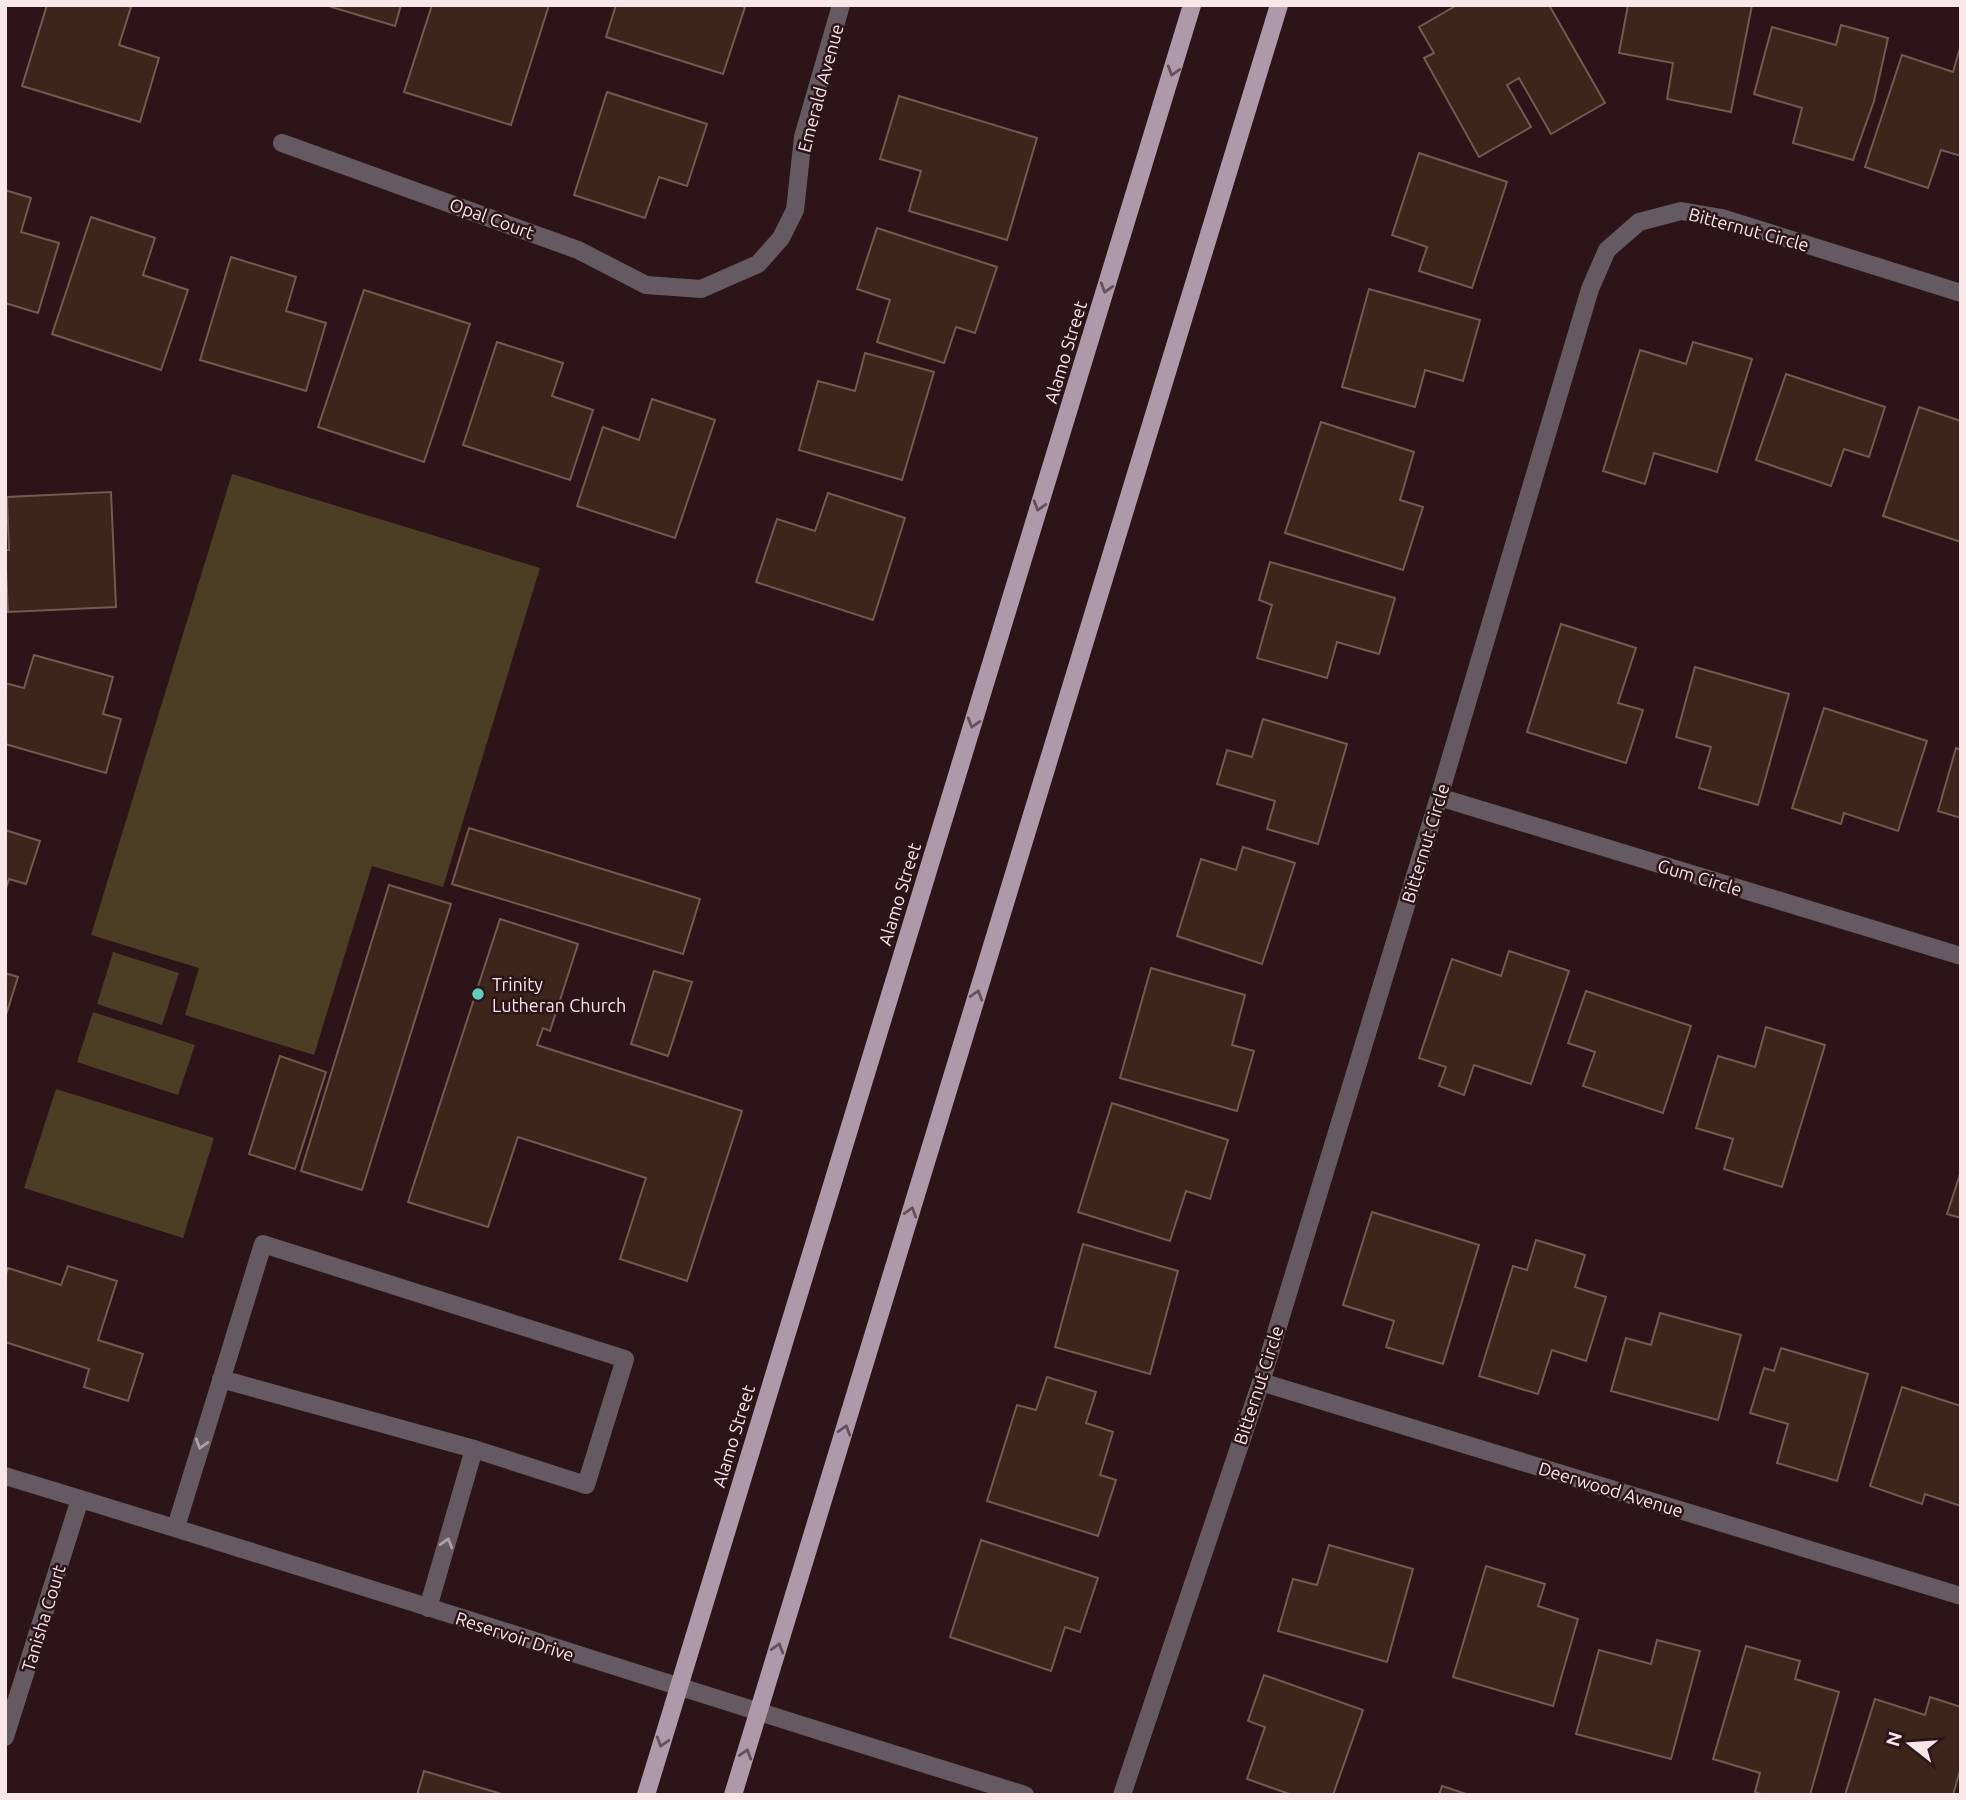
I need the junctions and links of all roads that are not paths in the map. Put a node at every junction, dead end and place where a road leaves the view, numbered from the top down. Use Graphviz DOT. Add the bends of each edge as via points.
graph roads {
  1 [pos="841,5"];
  2 [pos="1192,5"];
  3 [pos="1279,5"];
  4 [pos="282,143"];
  5 [pos="701,289"];
  6 [pos="1961,293"];
  7 [pos="1439,797"];
  8 [pos="1961,956"];
  9 [pos="221,1379"];
  10 [pos="1261,1382"];
  11 [pos="474,1449"];
  12 [pos="5,1476"];
  13 [pos="80,1499"];
  14 [pos="176,1527"];
  15 [pos="1961,1596"];
  16 [pos="428,1608"];
  17 [pos="679,1688"];
  18 [pos="759,1713"];
  19 [pos="5,1737"];
  20 [pos="646,1795"];
  21 [pos="733,1795"];
  22 [pos="1025,1795"];
  23 [pos="1122,1795"];
  1 -- 5 [label="street, Emerald Avenue" via="803,137 795,210 781,238 758,264"];
  2 -- 17 [label="main road, Alamo Street, one-way"];
  18 -- 3 [label="main road, one-way"];
  4 -- 5 [label="street, Opal Court" via="578,250 646,285"];
  6 -- 7 [label="street, Bitternut Circle" via="1722,218 1681,211 1639,222 1607,250 1590,289"];
  7 -- 8 [label="street, Gum Circle"];
  7 -- 10 [label="street, Bitternut Circle"];
  9 -- 11 [label="street"];
  9 -- 11 [label="street" via="263,1244 625,1359 586,1485"];
  9 -- 14 [label="street, one-way"];
  10 -- 15 [label="street, Deerwood Avenue"];
  10 -- 23 [label="street, Bitternut Circle"];
  16 -- 11 [label="street, one-way"];
  12 -- 13 [label="street, Reservoir Drive"];
  13 -- 14 [label="street, Reservoir Drive"];
  13 -- 19 [label="street, Tanisha Court"];
  14 -- 16 [label="street, Reservoir Drive"];
  16 -- 17 [label="street, Reservoir Drive"];
  17 -- 18 [label="street, Reservoir Drive"];
  17 -- 20 [label="main road, Alamo Street, one-way"];
  21 -- 18 [label="main road, one-way"];
  18 -- 22 [label="street, Reservoir Drive"];
}
